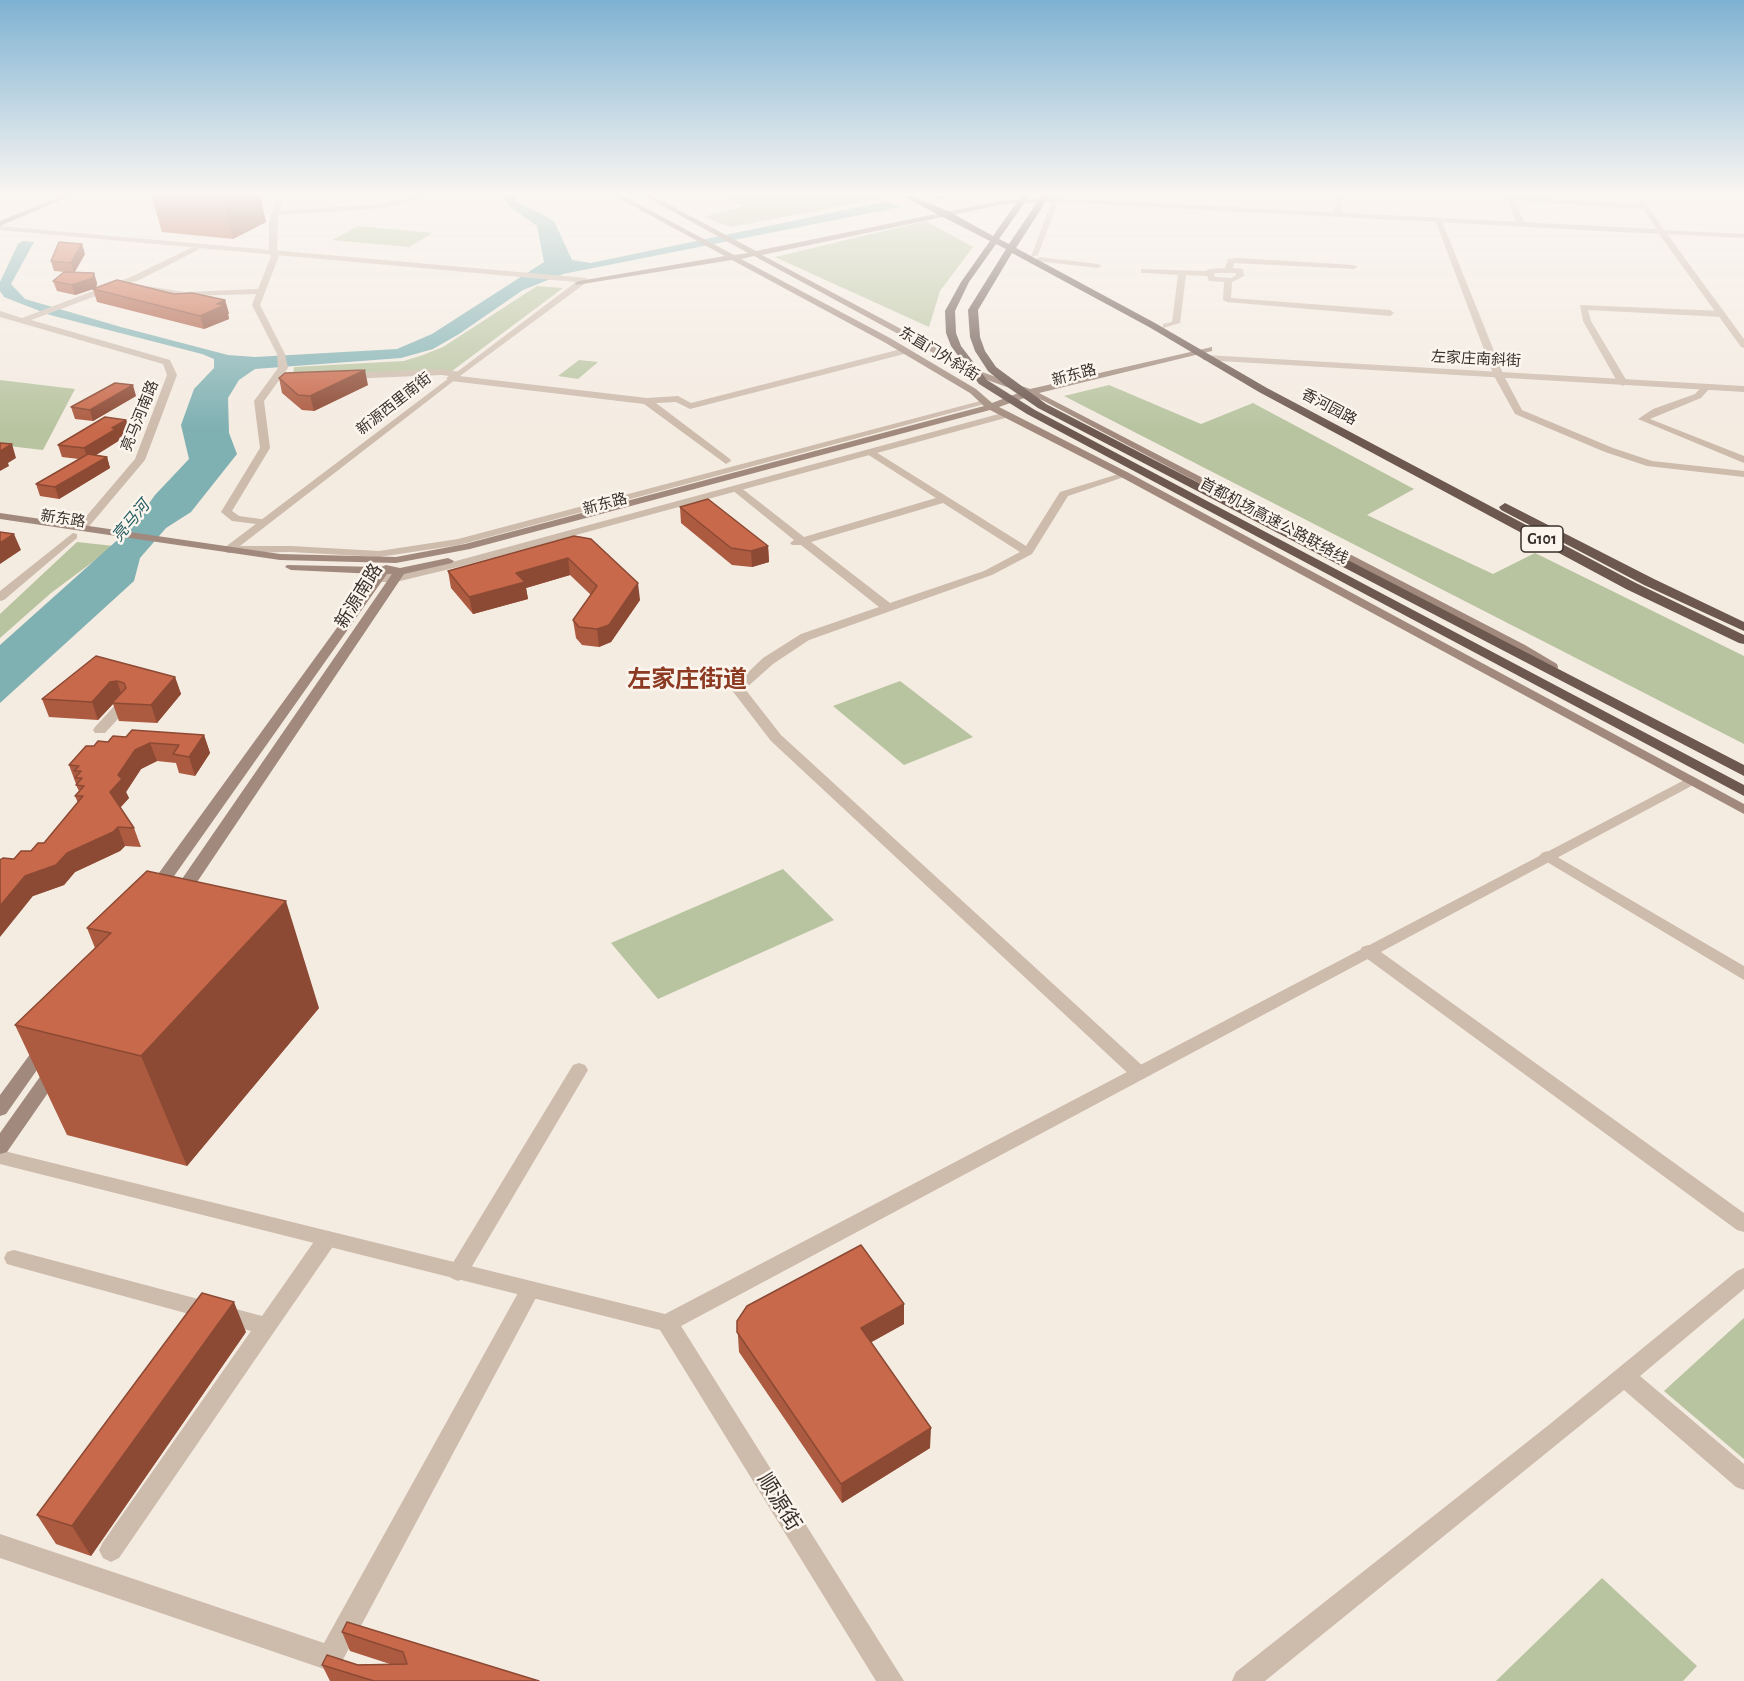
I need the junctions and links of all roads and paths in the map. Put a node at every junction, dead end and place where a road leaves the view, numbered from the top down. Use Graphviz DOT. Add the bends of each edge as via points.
graph roads {
  1 [pos="144,273"];
  2 [pos="267,273"];
  3 [pos="473,273"];
  4 [pos="626,273"];
  5 [pos="761,273"];
  6 [pos="791,273"];
  7 [pos="971,273"];
  8 [pos="998,273"];
  9 [pos="1057,273"];
  10 [pos="1068,273"];
  11 [pos="1182,273"];
  12 [pos="1195,273"];
  13 [pos="1459,273"];
  14 [pos="1692,273"];
  15 [pos="1228,275"];
  16 [pos="575,282"];
  17 [pos="119,285"];
  18 [pos="261,291"];
  19 [pos="1390,313"];
  20 [pos="0,314"];
  21 [pos="1722,314"];
  22 [pos="23,320"];
  23 [pos="1166,326"];
  24 [pos="1744,345"];
  25 [pos="905,351"];
  26 [pos="1196,351"];
  27 [pos="1208,353"];
  28 [pos="1227,359"];
  29 [pos="335,376"];
  30 [pos="454,376"];
  31 [pos="1499,376"];
  32 [pos="287,378"];
  33 [pos="275,379"];
  34 [pos="1623,383"];
  35 [pos="1706,387"];
  36 [pos="1744,389"];
  37 [pos="1031,392"];
  38 [pos="1045,398"];
  39 [pos="647,401"];
  40 [pos="996,409"];
  41 [pos="871,452"];
  42 [pos="1744,460"];
  43 [pos="726,461"];
  44 [pos="1744,474"];
  45 [pos="1125,475"];
  46 [pos="733,490"];
  47 [pos="944,499"];
  48 [pos="0,516"];
  49 [pos="264,522"];
  50 [pos="0,524"];
  51 [pos="78,532"];
  52 [pos="799,542"];
  53 [pos="172,547"];
  54 [pos="228,550"];
  55 [pos="1028,552"];
  56 [pos="390,572"];
  57 [pos="0,597"];
  58 [pos="884,608"];
  59 [pos="1744,627"];
  60 [pos="1744,640"];
  61 [pos="1612,703"];
  62 [pos="123,705"];
  63 [pos="100,730"];
  64 [pos="1744,771"];
  65 [pos="1692,780"];
  66 [pos="1744,791"];
  67 [pos="1744,810"];
  68 [pos="1547,856"];
  69 [pos="147,902"];
  70 [pos="173,905"];
  71 [pos="1368,951"];
  72 [pos="1744,974"];
  73 [pos="53,1035"];
  74 [pos="62,1060"];
  75 [pos="579,1070"];
  76 [pos="1139,1073"];
  77 [pos="0,1109"];
  78 [pos="0,1147"];
  79 [pos="0,1157"];
  80 [pos="1744,1224"];
  81 [pos="327,1239"];
  82 [pos="14,1258"];
  83 [pos="458,1272"];
  84 [pos="1744,1277"];
  85 [pos="530,1290"];
  86 [pos="667,1323"];
  87 [pos="267,1326"];
  88 [pos="1624,1376"];
  89 [pos="1744,1479"];
  90 [pos="0,1546"];
  91 [pos="111,1551"];
  92 [pos="891,1681"];
  93 [pos="1245,1681"];
  1 -- 17 [label="street"];
  2 -- 18 [label="street"];
  3 -- 16 [label="street"];
  4 -- 16 [label="main road, 新源西里南街"];
  5 -- 25 [label="main road, 东直门外斜街"];
  6 -- 37 [label="main road, 东直门外斜街" via="979,374"];
  7 -- 66 [label="highway, 首都机场高速公路联络线" via="952,305 951,333 967,363 983,382 1005,397"];
  8 -- 61 [label="highway, 首都机场高速公路联络线" via="976,304 972,321 980,351 992,369 1042,406"];
  9 -- 26 [label="highway, 香河园路 / G101"];
  10 -- 23 [label="highway, 香河园路 / G101"];
  11 -- 23 [label="street" via="1176,323"];
  12 -- 15 [label="street" via="1210,274 1212,279"];
  13 -- 31 [label="street"];
  14 -- 21 [label="street"];
  15 -- 19 [label="street" via="1227,300"];
  16 -- 30 [label="street, 新源西里南街"];
  17 -- 18 [label="street" via="185,294"];
  17 -- 22 [label="street"];
  18 -- 33 [label="street" via="256,305 281,354 283,368"];
  20 -- 22 [label="street, 亮马河南路"];
  21 -- 24 [label="street"];
  21 -- 34 [label="street" via="1583,307"];
  22 -- 51 [label="street, 亮马河南路" via="167,362 172,375 140,460"];
  23 -- 27 [label="highway, 香河园路 / G101"];
  25 -- 39 [label="street" via="690,406 678,399"];
  25 -- 40 [label="main road, 东直门外斜街"];
  26 -- 27 [label="highway, 香河园路 / G101"];
  26 -- 37 [label="main road, 新东路"];
  27 -- 28 [label="highway, 香河园路 / G101"];
  27 -- 38 [label="main road, 新东路"];
  27 -- 60 [label="highway, 香河园路 / G101" via="1263,390 1630,586"];
  28 -- 31 [label="street, 左家庄南斜街"];
  28 -- 59 [label="highway, 香河园路 / G101" via="1649,582"];
  29 -- 30 [label="street" via="442,372"];
  30 -- 39 [label="street"];
  30 -- 49 [label="street, 新源西里南街"];
  31 -- 34 [label="street, 左家庄南斜街"];
  31 -- 44 [label="street" via="1518,412 1609,450 1651,464"];
  32 -- 33 [label="street"];
  33 -- 49 [label="street" via="260,401 266,448 226,512 236,519"];
  34 -- 35 [label="street, 左家庄南斜街"];
  35 -- 36 [label="street, 左家庄南斜街"];
  35 -- 42 [label="street" via="1698,396 1643,419"];
  37 -- 38 [label="main road, 东直门外斜街"];
  37 -- 40 [label="main road, 新东路"];
  38 -- 40 [label="main road, 新东路"];
  38 -- 61 [label="main road, 东直门外斜街" via="1521,648"];
  39 -- 43 [label="street"];
  40 -- 41 [label="street"];
  40 -- 45 [label="main road, 东直门外斜街"];
  40 -- 54 [label="street" via="459,542 379,554"];
  40 -- 56 [label="main road, 新东路" via="472,555"];
  41 -- 46 [label="street"];
  41 -- 47 [label="street"];
  45 -- 55 [label="street" via="1065,494"];
  45 -- 65 [label="main road, 东直门外斜街"];
  46 -- 52 [label="street"];
  46 -- 56 [label="street" via="458,564"];
  47 -- 52 [label="street"];
  47 -- 55 [label="street"];
  48 -- 51 [label="main road, 新东路"];
  49 -- 54 [label="street, 新源西里南街"];
  50 -- 51 [label="main road, 新东路"];
  51 -- 53 [label="main road, 新东路"];
  51 -- 57 [label="street, 亮马河南路"];
  52 -- 58 [label="street"];
  53 -- 54 [label="main road, 新东路"];
  53 -- 56 [label="main road, 新东路" via="319,570"];
  54 -- 56 [label="main road, 新东路" via="326,560"];
  55 -- 58 [label="street" via="988,573"];
  56 -- 69 [label="main road, 新源南路"];
  56 -- 70 [label="main road, 新源南路"];
  58 -- 76 [label="street" via="805,637 768,660 738,689 776,738"];
  61 -- 64 [label="highway, 首都机场高速公路联络线"];
  62 -- 63 [label="street"];
  65 -- 67 [label="main road, 东直门外斜街"];
  65 -- 68 [label="street"];
  68 -- 71 [label="street"];
  68 -- 72 [label="street"];
  71 -- 76 [label="street"];
  71 -- 80 [label="street"];
  73 -- 77 [label="main road"];
  74 -- 78 [label="main road"];
  75 -- 83 [label="street"];
  76 -- 86 [label="street"];
  79 -- 81 [label="street"];
  81 -- 83 [label="street"];
  81 -- 87 [label="street"];
  82 -- 87 [label="street"];
  83 -- 85 [label="street"];
  84 -- 88 [label="street"];
  85 -- 86 [label="street"];
  85 -- 90 [label="street" via="330,1658"];
  86 -- 92 [label="street, 顺源街"];
  87 -- 91 [label="street"];
  88 -- 89 [label="street"];
  88 -- 93 [label="street"];
}
